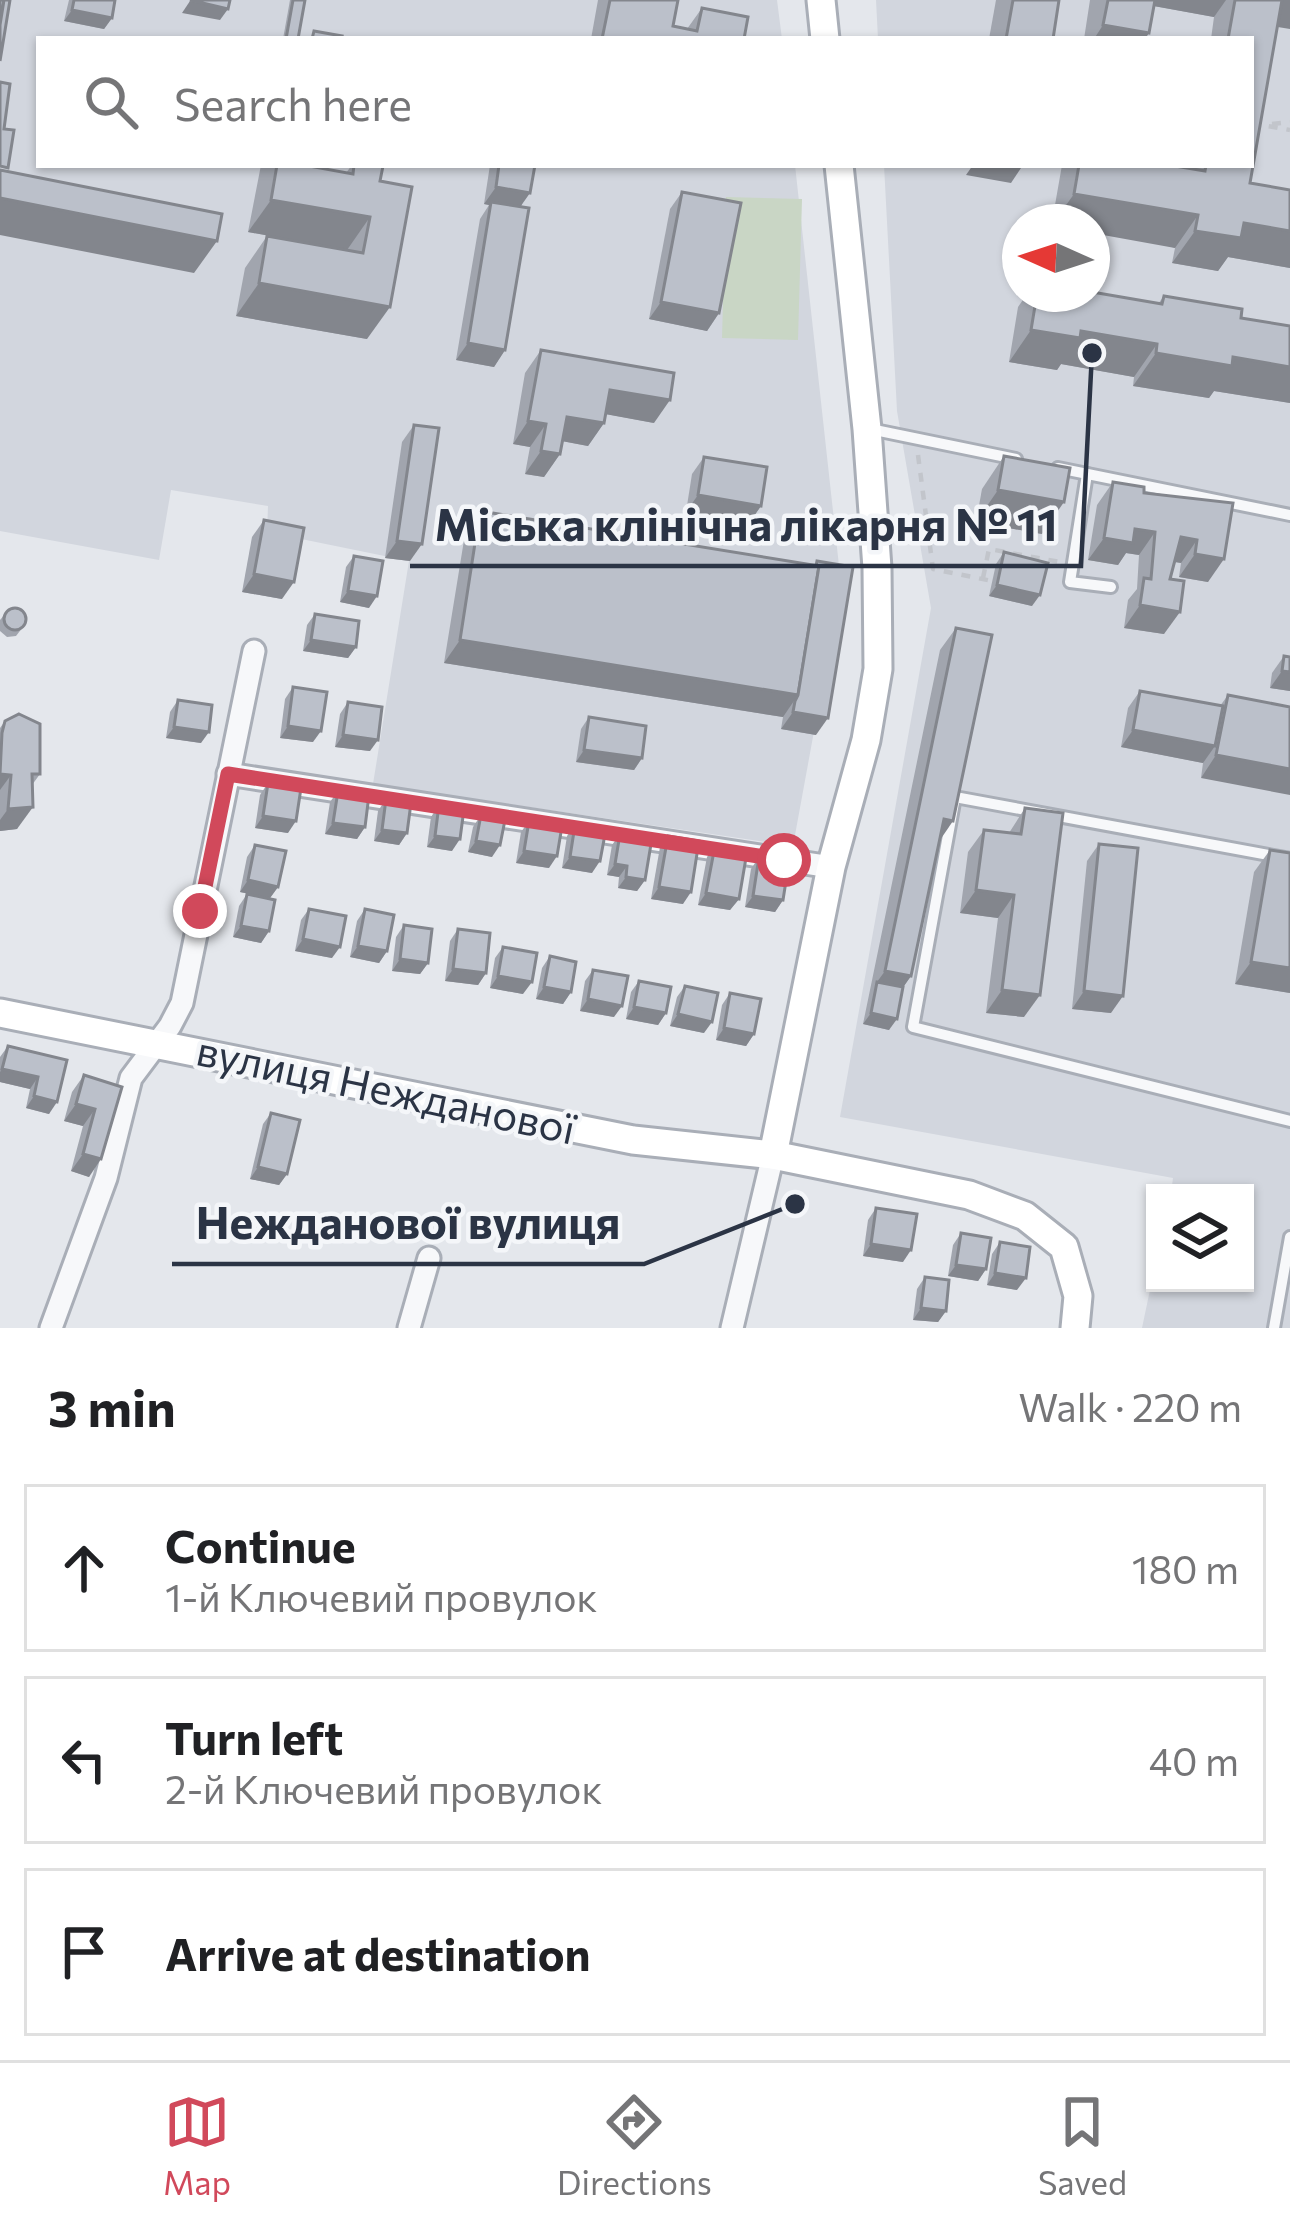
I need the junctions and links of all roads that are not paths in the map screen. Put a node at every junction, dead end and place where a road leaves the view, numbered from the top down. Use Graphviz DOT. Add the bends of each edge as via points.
graph roads {
  1 [pos="821,0"];
  2 [pos="825,36"];
  3 [pos="838,168"];
  4 [pos="867,429"];
  5 [pos="1087,474"];
  6 [pos="1290,515"];
  7 [pos="1111,587"];
  8 [pos="254,651"];
  9 [pos="228,774"];
  10 [pos="1290,860"];
  11 [pos="831,867"];
  12 [pos="0,1013"];
  13 [pos="156,1043"];
  14 [pos="1290,1121"];
  15 [pos="773,1155"];
  16 [pos="1290,1237"];
  17 [pos="429,1258"];
  18 [pos="51,1328"];
  19 [pos="410,1328"];
  20 [pos="732,1328"];
  21 [pos="1076,1328"];
  22 [pos="1274,1328"];
  1 -- 2 [label="street"];
  3 -- 4 [label="street"];
  4 -- 5 [label="lane"];
  4 -- 11 [label="street" via="878,669"];
  5 -- 6 [label="lane"];
  5 -- 7 [label="lane" via="1070,582"];
  8 -- 9 [label="street"];
  9 -- 11 [label="street"];
  9 -- 13 [label="street" via="182,1003"];
  10 -- 14 [label="lane" via="955,797 913,1027"];
  11 -- 15 [label="street"];
  12 -- 13 [label="street, вулиця Нежданової"];
  13 -- 15 [label="street, вулиця Нежданової" via="633,1140"];
  13 -- 18 [label="street" via="131,1078 106,1178"];
  15 -- 20 [label="street"];
  15 -- 21 [label="street, вулиця Нежданової" via="943,1188 1025,1216 1064,1247 1078,1295"];
  16 -- 22 [label="lane"];
  17 -- 19 [label="street"];
}
